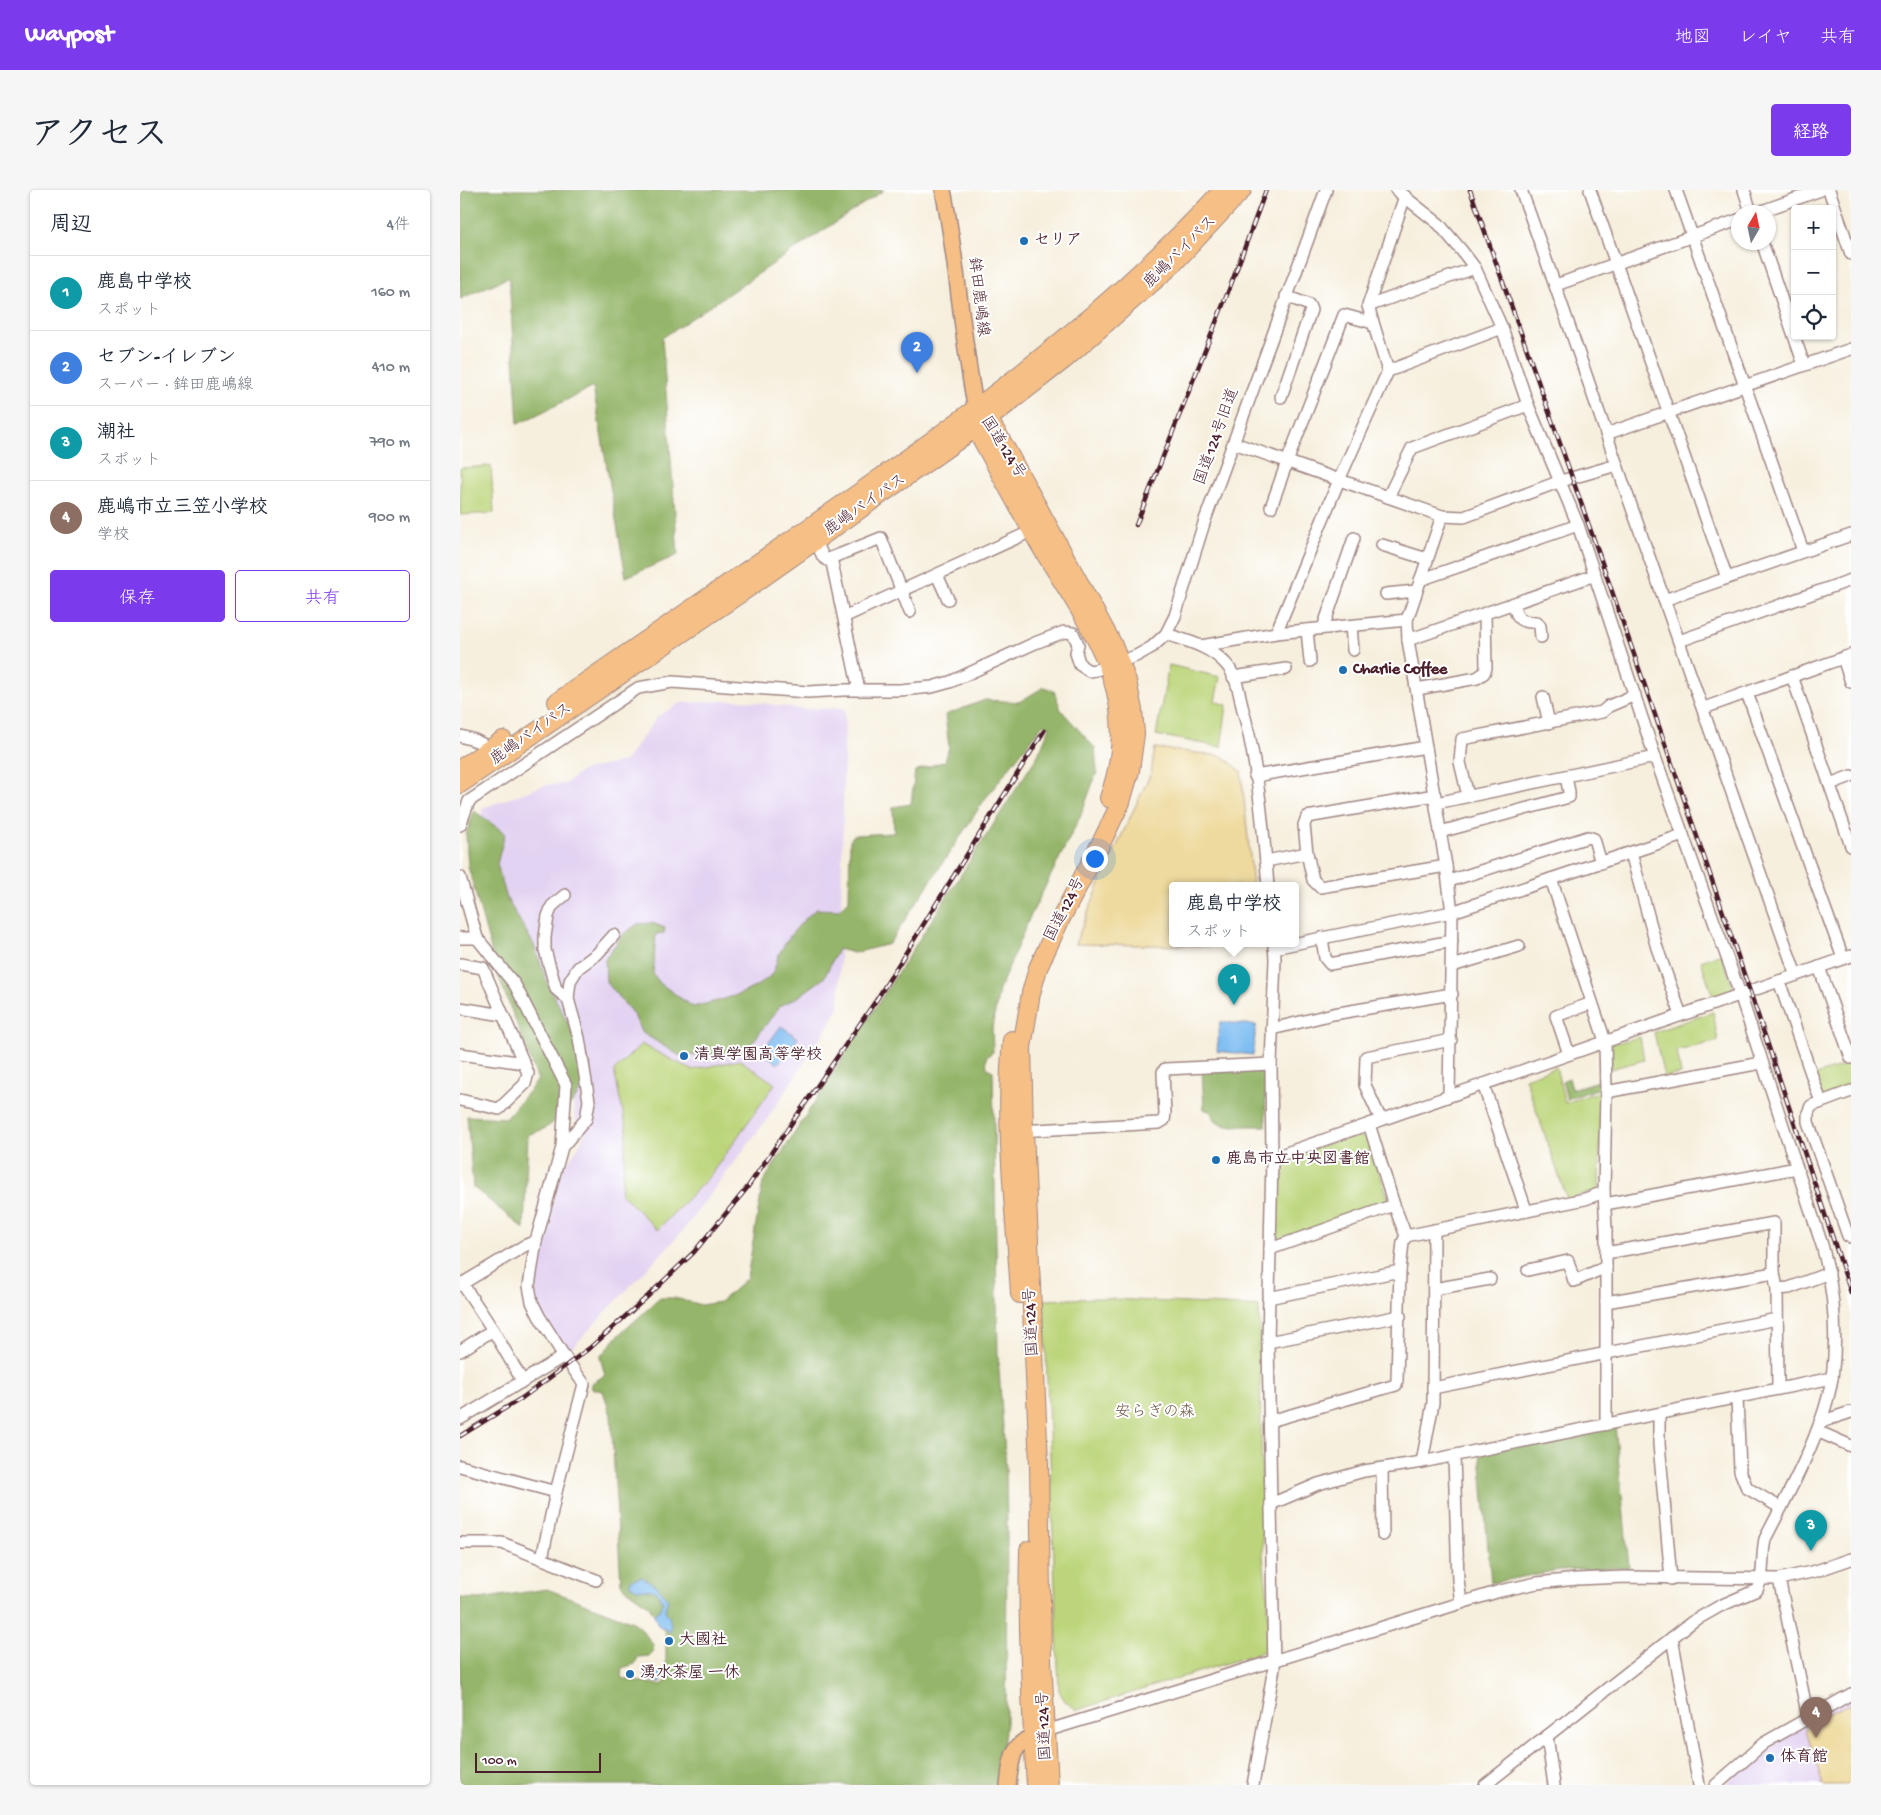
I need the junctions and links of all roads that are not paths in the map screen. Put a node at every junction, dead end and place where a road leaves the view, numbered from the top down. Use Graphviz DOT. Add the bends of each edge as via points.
graph roads {
  1 [pos="943,190"];
  2 [pos="1223,190"];
  3 [pos="1242,190"];
  4 [pos="1326,190"];
  5 [pos="1521,190"];
  6 [pos="1590,190"];
  7 [pos="1676,190"];
  8 [pos="1744,190"];
  9 [pos="1822,190"];
  10 [pos="1829,190"];
  11 [pos="1401,193"];
  12 [pos="1749,205"];
  13 [pos="1776,206"];
  14 [pos="1731,222"];
  15 [pos="1847,229"];
  16 [pos="1692,236"];
  17 [pos="1765,250"];
  18 [pos="1851,254"];
  19 [pos="1616,264"];
  20 [pos="1474,268"];
  21 [pos="1556,285"];
  22 [pos="1286,296"];
  23 [pos="1368,306"];
  24 [pos="1373,323"];
  25 [pos="1502,328"];
  26 [pos="1851,349"];
  27 [pos="1804,365"];
  28 [pos="1388,370"];
  29 [pos="1745,386"];
  30 [pos="1280,397"];
  31 [pos="1528,405"];
  32 [pos="1668,413"];
  33 [pos="980,419"];
  34 [pos="1606,434"];
  35 [pos="1234,443"];
  36 [pos="1287,462"];
  37 [pos="1617,464"];
  38 [pos="1339,480"];
  39 [pos="1561,481"];
  40 [pos="1388,497"];
  41 [pos="1271,507"];
  42 [pos="1442,516"];
  43 [pos="1578,525"];
  44 [pos="1851,535"];
  45 [pos="1023,536"];
  46 [pos="1354,538"];
  47 [pos="816,541"];
  48 [pos="1382,545"];
  49 [pos="1804,551"];
  50 [pos="831,558"];
  51 [pos="1427,559"];
  52 [pos="938,575"];
  53 [pos="1595,575"];
  54 [pos="1726,578"];
  55 [pos="1851,580"];
  56 [pos="1418,586"];
  57 [pos="902,591"];
  58 [pos="1386,594"];
  59 [pos="948,598"];
  60 [pos="1664,600"];
  61 [pos="1513,604"];
  62 [pos="910,612"];
  63 [pos="1485,614"];
  64 [pos="846,616"];
  65 [pos="1407,620"];
  66 [pos="1351,626"];
  67 [pos="1323,628"];
  68 [pos="1307,630"];
  69 [pos="1276,633"];
  70 [pos="1166,634"];
  71 [pos="1540,637"];
  72 [pos="1408,640"];
  73 [pos="1678,640"];
  74 [pos="1201,646"];
  75 [pos="1353,650"];
  76 [pos="1847,657"];
  77 [pos="1310,661"];
  78 [pos="1115,664"];
  79 [pos="1286,669"];
  80 [pos="1792,676"];
  81 [pos="1233,677"];
  82 [pos="1851,682"];
  83 [pos="1417,689"];
  84 [pos="859,690"];
  85 [pos="1747,693"];
  86 [pos="1635,695"];
  87 [pos="1543,697"];
  88 [pos="1704,708"];
  89 [pos="1549,723"];
  90 [pos="460,736"];
  91 [pos="1426,747"];
  92 [pos="489,749"];
  93 [pos="1655,757"];
  94 [pos="460,769"];
  95 [pos="1255,776"];
  96 [pos="1566,776"];
  97 [pos="1851,776"];
  98 [pos="460,784"];
  99 [pos="1830,784"];
  100 [pos="1468,796"];
  101 [pos="1435,799"];
  102 [pos="460,825"];
  103 [pos="1440,832"];
  104 [pos="1683,835"];
  105 [pos="1851,846"];
  106 [pos="1307,853"];
  107 [pos="1631,853"];
  108 [pos="1266,861"];
  109 [pos="1601,862"];
  110 [pos="1446,866"];
  111 [pos="460,878"];
  112 [pos="1551,879"];
  113 [pos="1449,881"];
  114 [pos="1268,882"];
  115 [pos="565,895"];
  116 [pos="1452,912"];
  117 [pos="614,936"];
  118 [pos="460,938"];
  119 [pos="477,938"];
  120 [pos="1322,938"];
  121 [pos="1452,941"];
  122 [pos="1299,942"];
  123 [pos="1519,946"];
  124 [pos="1274,947"];
  125 [pos="1847,957"];
  126 [pos="460,964"];
  127 [pos="1452,966"];
  128 [pos="1819,967"];
  129 [pos="1796,975"];
  130 [pos="1779,981"];
  131 [pos="1452,994"];
  132 [pos="1740,994"];
  133 [pos="568,999"];
  134 [pos="1592,1003"];
  135 [pos="460,1008"];
  136 [pos="503,1015"];
  137 [pos="1680,1015"];
  138 [pos="1272,1029"];
  139 [pos="1450,1040"];
  140 [pos="1604,1042"];
  141 [pos="460,1054"];
  142 [pos="1570,1054"];
  143 [pos="1851,1058"];
  144 [pos="1761,1063"];
  145 [pos="524,1064"];
  146 [pos="1271,1064"];
  147 [pos="1483,1084"];
  148 [pos="1851,1091"];
  149 [pos="1606,1092"];
  150 [pos="1449,1096"];
  151 [pos="460,1100"];
  152 [pos="1821,1102"];
  153 [pos="1381,1120"];
  154 [pos="1369,1124"];
  155 [pos="1017,1131"];
  156 [pos="562,1147"];
  157 [pos="1272,1158"];
  158 [pos="1797,1168"];
  159 [pos="1605,1198"];
  160 [pos="1394,1205"];
  161 [pos="1526,1210"];
  162 [pos="1434,1230"];
  163 [pos="1406,1236"];
  164 [pos="1851,1237"];
  165 [pos="536,1241"];
  166 [pos="1270,1249"];
  167 [pos="1606,1252"];
  168 [pos="1606,1267"];
  169 [pos="1528,1270"];
  170 [pos="1400,1271"];
  171 [pos="1774,1273"];
  172 [pos="1829,1273"];
  173 [pos="1490,1279"];
  174 [pos="461,1284"];
  175 [pos="1434,1289"];
  176 [pos="1777,1289"];
  177 [pos="1268,1298"];
  178 [pos="1606,1302"];
  179 [pos="1400,1316"];
  180 [pos="1777,1319"];
  181 [pos="493,1330"];
  182 [pos="1268,1342"];
  183 [pos="460,1351"];
  184 [pos="1606,1353"];
  185 [pos="564,1356"];
  186 [pos="1832,1378"];
  187 [pos="523,1382"];
  188 [pos="1433,1388"];
  189 [pos="1778,1388"];
  190 [pos="1737,1398"];
  191 [pos="1851,1412"];
  192 [pos="1658,1414"];
  193 [pos="460,1419"];
  194 [pos="1270,1421"];
  195 [pos="1606,1424"];
  196 [pos="1818,1426"];
  197 [pos="1851,1446"];
  198 [pos="1454,1456"];
  199 [pos="1422,1462"];
  200 [pos="460,1466"];
  201 [pos="1382,1469"];
  202 [pos="556,1492"];
  203 [pos="1271,1504"];
  204 [pos="1781,1508"];
  205 [pos="1383,1535"];
  206 [pos="460,1543"];
  207 [pos="542,1558"];
  208 [pos="1851,1559"];
  209 [pos="1671,1579"];
  210 [pos="1762,1579"];
  211 [pos="1779,1579"];
  212 [pos="596,1580"];
  213 [pos="1461,1603"];
  214 [pos="1672,1638"];
  215 [pos="1274,1659"];
  216 [pos="1851,1694"];
  217 [pos="1808,1717"];
  218 [pos="1039,1733"];
  219 [pos="1547,1736"];
  220 [pos="1500,1779"];
  221 [pos="1008,1785"];
  222 [pos="1036,1785"];
  223 [pos="1050,1785"];
  224 [pos="1253,1785"];
  225 [pos="1485,1785"];
  226 [pos="1554,1785"];
  227 [pos="1699,1785"];
  228 [pos="1716,1785"];
  1 -- 33 [label="main road, 鉾田鹿嶋線" via="963,331"];
  2 -- 33 [label="highway, 鹿嶋バイパス" via="1146,268"];
  3 -- 33 [label="highway, 鹿嶋バイパス" via="1170,267 1065,359"];
  4 -- 22 [label="street, 国道124号旧道"];
  5 -- 21 [label="street"];
  6 -- 19 [label="street"];
  7 -- 16 [label="street"];
  8 -- 12 [label="street"];
  9 -- 13 [label="street"];
  10 -- 15 [label="street"];
  11 -- 20 [label="street" via="1439,224"];
  11 -- 23 [label="street"];
  14 -- 16 [label="street"];
  15 -- 18 [label="street"];
  16 -- 19 [label="street"];
  16 -- 29 [label="street"];
  17 -- 27 [label="street"];
  19 -- 21 [label="street"];
  19 -- 32 [label="street"];
  20 -- 23 [label="street"];
  20 -- 25 [label="street"];
  21 -- 34 [label="street"];
  22 -- 30 [label="street" via="1309,305 1311,310"];
  22 -- 35 [label="street, 国道124号旧道"];
  23 -- 24 [label="street"];
  24 -- 28 [label="street"];
  24 -- 36 [label="street" via="1344,315"];
  25 -- 28 [label="street"];
  25 -- 31 [label="street"];
  26 -- 27 [label="street"];
  27 -- 29 [label="street"];
  28 -- 38 [label="street"];
  29 -- 32 [label="street"];
  29 -- 49 [label="street"];
  31 -- 39 [label="street"];
  31 -- 40 [label="street" via="1412,448"];
  32 -- 34 [label="street"];
  32 -- 54 [label="street"];
  33 -- 47 [label="highway, 鹿嶋バイパス"];
  33 -- 78 [label="highway, 国道124号" via="1104,625"];
  33 -- 92 [label="highway, 鹿嶋バイパス" via="852,498"];
  34 -- 37 [label="street"];
  35 -- 36 [label="street"];
  35 -- 70 [label="street, 国道124号旧道" via="1204,520 1176,616"];
  36 -- 38 [label="street"];
  36 -- 41 [label="street"];
  37 -- 39 [label="street"];
  37 -- 60 [label="street"];
  38 -- 40 [label="street"];
  38 -- 69 [label="street"];
  39 -- 42 [label="street" via="1464,518"];
  39 -- 43 [label="street"];
  40 -- 42 [label="street"];
  42 -- 51 [label="street"];
  43 -- 53 [label="street"];
  43 -- 56 [label="street"];
  44 -- 49 [label="street"];
  45 -- 52 [label="street"];
  46 -- 67 [label="street"];
  47 -- 50 [label="street" via="823,558"];
  47 -- 98 [label="highway, 鹿嶋バイパス"];
  48 -- 51 [label="street"];
  49 -- 54 [label="street"];
  50 -- 57 [label="street" via="881,538"];
  50 -- 84 [label="street"];
  51 -- 56 [label="street"];
  52 -- 57 [label="street"];
  52 -- 59 [label="street"];
  53 -- 61 [label="street"];
  53 -- 86 [label="street"];
  54 -- 60 [label="street"];
  55 -- 73 [label="street"];
  56 -- 58 [label="street"];
  56 -- 65 [label="street"];
  57 -- 62 [label="street"];
  57 -- 64 [label="street"];
  60 -- 73 [label="street"];
  61 -- 63 [label="street"];
  61 -- 71 [label="street" via="1522,622 1538,622"];
  63 -- 72 [label="street"];
  63 -- 83 [label="street" via="1484,673 1477,678"];
  65 -- 66 [label="street"];
  65 -- 72 [label="street"];
  66 -- 67 [label="street"];
  66 -- 75 [label="street"];
  67 -- 68 [label="street"];
  68 -- 69 [label="street"];
  68 -- 77 [label="street"];
  69 -- 74 [label="street"];
  70 -- 74 [label="street"];
  70 -- 78 [label="street, 国道124号旧道" via="1147,650"];
  72 -- 83 [label="street"];
  73 -- 88 [label="street"];
  74 -- 81 [label="street" via="1224,662"];
  76 -- 80 [label="street"];
  76 -- 82 [label="street"];
  78 -- 84 [label="street, 国道124号旧道" via="1096,670 1084,669 1080,666 1076,653 1078,644 1073,634 1064,632 932,688"];
  78 -- 155 [label="highway, 国道124号" via="1122,738 1115,781 1096,829 1036,944 1020,990 1009,1071"];
  79 -- 81 [label="street"];
  80 -- 85 [label="street"];
  80 -- 99 [label="street"];
  81 -- 95 [label="street" via="1251,742"];
  83 -- 91 [label="street"];
  84 -- 102 [label="street" via="808,692 672,682 638,688 469,801"];
  85 -- 88 [label="street"];
  85 -- 125 [label="street"];
  86 -- 89 [label="street" via="1602,712"];
  86 -- 93 [label="street"];
  87 -- 89 [label="street"];
  88 -- 129 [label="street"];
  89 -- 100 [label="street" via="1462,739 1460,762"];
  90 -- 92 [label="street" via="484,744"];
  91 -- 95 [label="street"];
  91 -- 101 [label="street"];
  92 -- 94 [label="highway, 鹿嶋バイパス"];
  93 -- 96 [label="street"];
  93 -- 104 [label="street"];
  95 -- 108 [label="street"];
  96 -- 100 [label="street"];
  96 -- 103 [label="street" via="1569,797"];
  97 -- 99 [label="street"];
  99 -- 105 [label="street"];
  100 -- 101 [label="street"];
  101 -- 103 [label="street"];
  101 -- 106 [label="street" via="1307,817 1304,825"];
  103 -- 110 [label="street"];
  104 -- 107 [label="street"];
  104 -- 132 [label="street"];
  106 -- 108 [label="street"];
  106 -- 110 [label="street" via="1313,880 1320,886"];
  107 -- 109 [label="street"];
  107 -- 137 [label="street" via="1657,948"];
  108 -- 114 [label="street"];
  109 -- 112 [label="street"];
  109 -- 113 [label="street" via="1594,840 1588,837"];
  110 -- 113 [label="street"];
  111 -- 119 [label="street"];
  112 -- 116 [label="street"];
  112 -- 134 [label="street"];
  113 -- 116 [label="street"];
  115 -- 133 [label="street" via="552,906 545,943 556,989"];
  116 -- 120 [label="street"];
  116 -- 121 [label="street"];
  117 -- 133 [label="street" via="578,968 570,981"];
  118 -- 119 [label="street"];
  119 -- 156 [label="street" via="515,985 566,1085"];
  120 -- 121 [label="street" via="1325,958 1330,964"];
  120 -- 122 [label="street"];
  121 -- 127 [label="street"];
  123 -- 127 [label="street"];
  124 -- 138 [label="street"];
  125 -- 128 [label="street"];
  126 -- 136 [label="street" via="483,968"];
  127 -- 131 [label="street"];
  128 -- 129 [label="street"];
  128 -- 143 [label="street"];
  129 -- 130 [label="street"];
  130 -- 132 [label="street"];
  130 -- 152 [label="street"];
  131 -- 138 [label="street" via="1333,1014"];
  131 -- 139 [label="street"];
  132 -- 137 [label="street"];
  132 -- 144 [label="street"];
  133 -- 156 [label="street" via="579,1038 589,1101 586,1119"];
  134 -- 140 [label="street"];
  134 -- 142 [label="street" via="1556,1016"];
  135 -- 136 [label="street"];
  136 -- 145 [label="street"];
  137 -- 140 [label="street"];
  138 -- 146 [label="street"];
  139 -- 150 [label="street"];
  139 -- 153 [label="street" via="1366,1057 1365,1085"];
  140 -- 142 [label="street"];
  140 -- 149 [label="street"];
  141 -- 145 [label="street"];
  142 -- 147 [label="street"];
  144 -- 149 [label="street"];
  144 -- 158 [label="street"];
  145 -- 151 [label="street" via="528,1073 525,1084 498,1109"];
  146 -- 155 [label="street" via="1165,1069 1165,1114 1159,1123"];
  146 -- 157 [label="street"];
  147 -- 150 [label="street"];
  147 -- 161 [label="street"];
  148 -- 152 [label="street"];
  149 -- 159 [label="street"];
  150 -- 153 [label="street"];
  152 -- 164 [label="street" via="1811,1106 1808,1122"];
  153 -- 154 [label="street"];
  154 -- 157 [label="street"];
  154 -- 160 [label="street"];
  155 -- 218 [label="highway, 国道124号" via="1039,1464"];
  156 -- 165 [label="street"];
  157 -- 166 [label="street"];
  158 -- 159 [label="street"];
  158 -- 172 [label="street"];
  159 -- 161 [label="street"];
  159 -- 167 [label="street"];
  160 -- 163 [label="street"];
  160 -- 166 [label="street"];
  161 -- 162 [label="street"];
  162 -- 163 [label="street"];
  162 -- 175 [label="street"];
  163 -- 170 [label="street"];
  165 -- 174 [label="street"];
  165 -- 185 [label="street" via="529,1286 532,1302"];
  166 -- 177 [label="street"];
  167 -- 168 [label="street"];
  167 -- 171 [label="street" via="1774,1222"];
  168 -- 169 [label="street" via="1574,1281 1568,1261"];
  168 -- 178 [label="street"];
  170 -- 177 [label="street"];
  170 -- 179 [label="street"];
  171 -- 176 [label="street"];
  171 -- 178 [label="street"];
  172 -- 176 [label="street" via="1789,1288"];
  172 -- 186 [label="street" via="1834,1306"];
  173 -- 175 [label="street"];
  174 -- 181 [label="street"];
  175 -- 188 [label="street"];
  176 -- 180 [label="street"];
  177 -- 182 [label="street"];
  178 -- 184 [label="street"];
  179 -- 182 [label="street"];
  179 -- 194 [label="street" via="1396,1385"];
  180 -- 184 [label="street"];
  180 -- 189 [label="street"];
  181 -- 183 [label="street"];
  181 -- 187 [label="street"];
  182 -- 194 [label="street"];
  184 -- 188 [label="street"];
  184 -- 195 [label="street"];
  185 -- 187 [label="street"];
  185 -- 202 [label="street" via="584,1384"];
  186 -- 189 [label="street"];
  186 -- 196 [label="street"];
  187 -- 193 [label="street"];
  188 -- 199 [label="street"];
  189 -- 190 [label="street"];
  190 -- 192 [label="street"];
  190 -- 204 [label="street" via="1740,1471 1747,1488"];
  191 -- 196 [label="street"];
  192 -- 195 [label="street"];
  192 -- 209 [label="street"];
  194 -- 203 [label="street"];
  195 -- 198 [label="street"];
  196 -- 197 [label="street"];
  196 -- 204 [label="street"];
  198 -- 199 [label="street"];
  198 -- 213 [label="street"];
  199 -- 201 [label="street"];
  200 -- 202 [label="street"];
  201 -- 203 [label="street" via="1318,1484"];
  201 -- 205 [label="street"];
  202 -- 207 [label="street"];
  203 -- 215 [label="street"];
  204 -- 210 [label="street" via="1765,1540"];
  206 -- 207 [label="street" via="502,1543"];
  207 -- 212 [label="street"];
  208 -- 211 [label="street"];
  209 -- 210 [label="street"];
  209 -- 213 [label="street" via="1625,1577 1537,1583"];
  210 -- 211 [label="street"];
  210 -- 214 [label="street" via="1757,1590 1703,1615"];
  211 -- 217 [label="street"];
  213 -- 215 [label="street"];
  214 -- 219 [label="street"];
  214 -- 227 [label="street"];
  215 -- 218 [label="street"];
  215 -- 224 [label="street"];
  216 -- 217 [label="street"];
  217 -- 228 [label="street" via="1764,1743"];
  218 -- 221 [label="main road" via="1019,1744 1013,1752"];
  218 -- 222 [label="highway, 国道124号"];
  218 -- 223 [label="highway, 国道124号"];
  219 -- 220 [label="street"];
  219 -- 226 [label="street"];
  220 -- 225 [label="street"];
}
